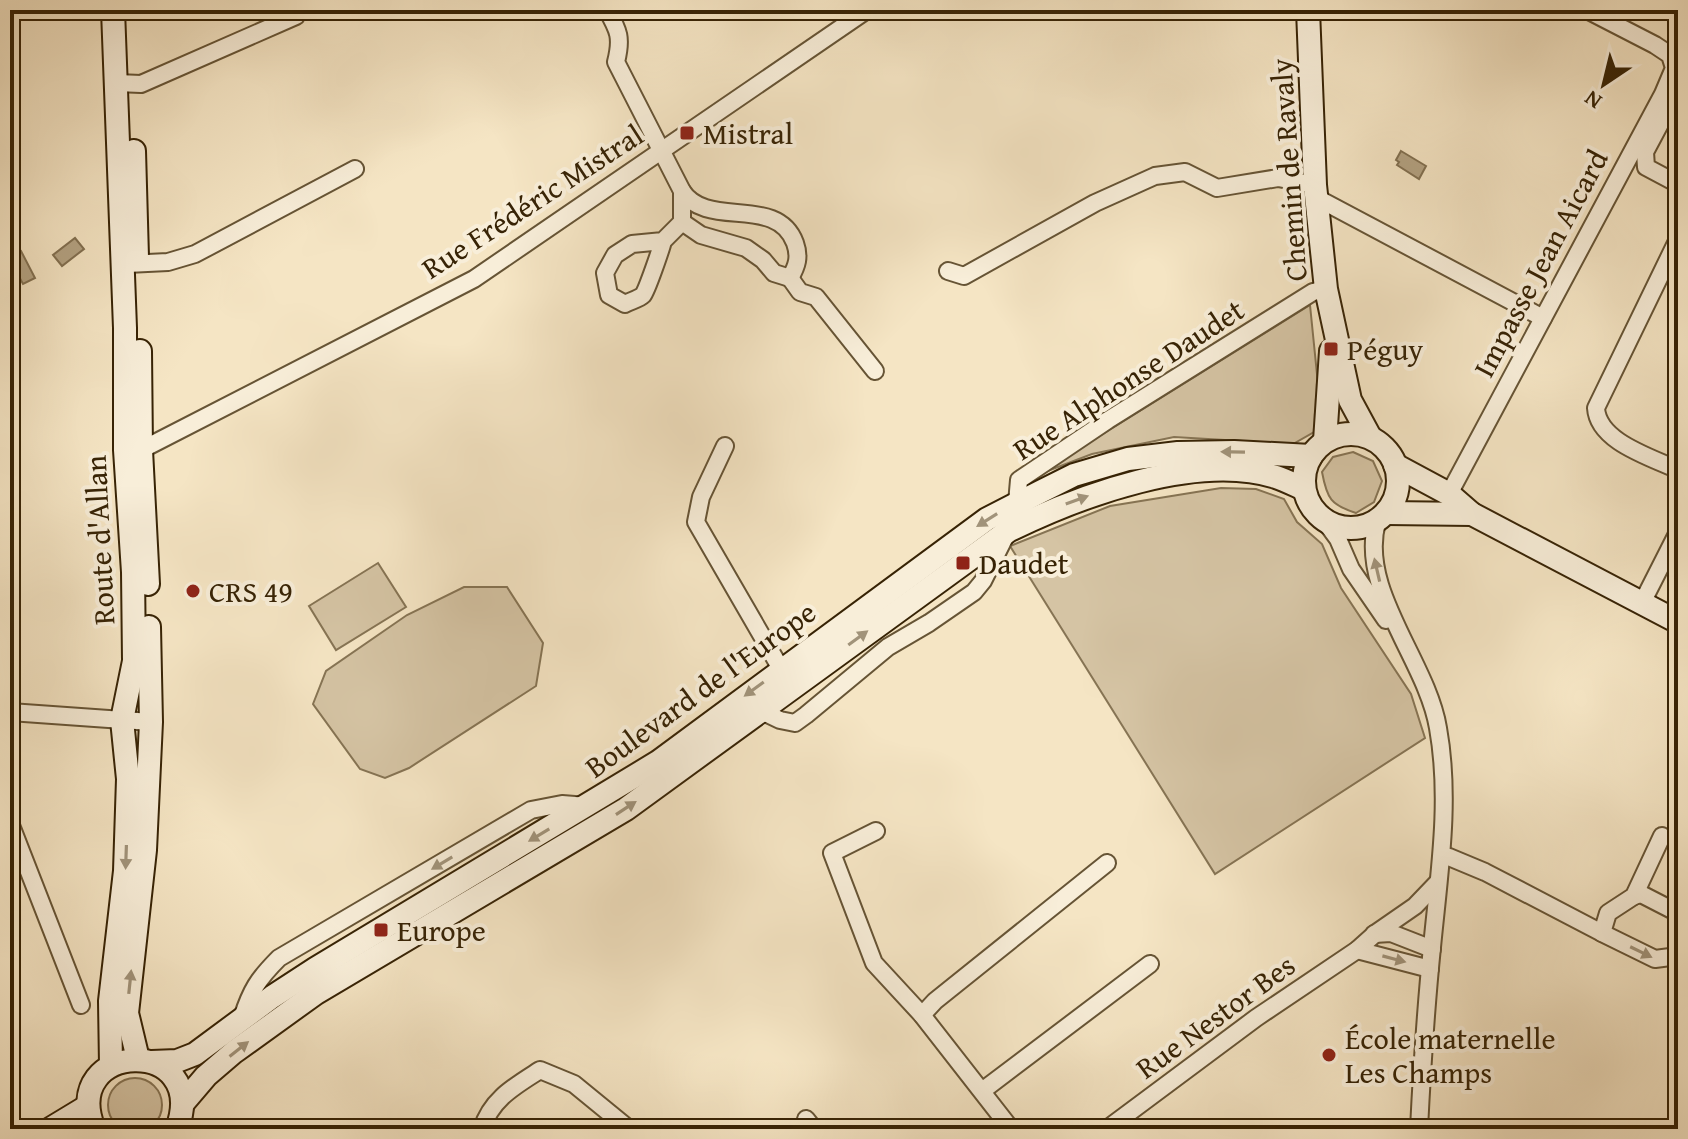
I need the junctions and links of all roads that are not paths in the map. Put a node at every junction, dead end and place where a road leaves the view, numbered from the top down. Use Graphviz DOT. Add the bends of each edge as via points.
graph roads {
  1 [pos="113,10"];
  2 [pos="127,10"];
  3 [pos="607,10"];
  4 [pos="867,10"];
  5 [pos="1308,10"];
  6 [pos="1587,10"];
  7 [pos="296,16"];
  8 [pos="124,83"];
  9 [pos="1678,90"];
  10 [pos="663,150"];
  11 [pos="355,169"];
  12 [pos="1678,184"];
  13 [pos="682,191"];
  14 [pos="1316,192"];
  15 [pos="682,222"];
  16 [pos="1678,239"];
  17 [pos="663,241"];
  18 [pos="130,264"];
  19 [pos="948,271"];
  20 [pos="790,278"];
  21 [pos="1326,289"];
  22 [pos="1543,318"];
  23 [pos="1332,326"];
  24 [pos="875,371"];
  25 [pos="1370,437"];
  26 [pos="725,446"];
  27 [pos="1318,448"];
  28 [pos="133,450"];
  29 [pos="1395,465"];
  30 [pos="1678,470"];
  31 [pos="1304,489"];
  32 [pos="1449,494"];
  33 [pos="1017,503"];
  34 [pos="1472,514"];
  35 [pos="1382,517"];
  36 [pos="1324,520"];
  37 [pos="1678,532"];
  38 [pos="1642,603"];
  39 [pos="1678,622"];
  40 [pos="1418,667"];
  41 [pos="781,669"];
  42 [pos="10,712"];
  43 [pos="122,720"];
  44 [pos="151,722"];
  45 [pos="10,823"];
  46 [pos="876,831"];
  47 [pos="1662,836"];
  48 [pos="1442,856"];
  49 [pos="1107,863"];
  50 [pos="1438,882"];
  51 [pos="1634,896"];
  52 [pos="1678,913"];
  53 [pos="1602,933"];
  54 [pos="1374,934"];
  55 [pos="1432,949"];
  56 [pos="1357,950"];
  57 [pos="1678,956"];
  58 [pos="1150,964"];
  59 [pos="1430,969"];
  60 [pos="81,1005"];
  61 [pos="922,1015"];
  62 [pos="145,1060"];
  63 [pos="111,1065"];
  64 [pos="982,1091"];
  65 [pos="183,1103"];
  66 [pos="88,1106"];
  67 [pos="50,1129"];
  68 [pos="94,1129"];
  69 [pos="177,1129"];
  70 [pos="482,1129"];
  71 [pos="629,1129"];
  72 [pos="1011,1129"];
  73 [pos="1107,1129"];
  74 [pos="1419,1129"];
  1 -- 8 [label="main road, Route d'Allan"];
  2 -- 8 [label="main road, Route d'Allan"];
  3 -- 10 [label="street" via="618,30 616,62"];
  4 -- 10 [label="street, Rue Frédéric Mistral"];
  5 -- 14 [label="main road, Chemin de Ravaly"];
  6 -- 22 [label="street, Impasse Jean Aicard" via="1670,55 1674,68"];
  7 -- 8 [label="street" via="141,84"];
  8 -- 18 [label="main road, Route d'Allan"];
  9 -- 12 [label="street" via="1644,160 1646,167"];
  10 -- 13 [label="street"];
  10 -- 28 [label="street, Rue Frédéric Mistral" via="474,279"];
  11 -- 18 [label="street" via="195,254"];
  13 -- 15 [label="street"];
  13 -- 20 [label="street" via="701,207 774,220 791,232 797,266"];
  14 -- 19 [label="street" via="1278,178 1217,188 1185,172 1155,176 964,276"];
  14 -- 21 [label="main road, Chemin de Ravaly"];
  14 -- 22 [label="street"];
  15 -- 17 [label="street"];
  15 -- 20 [label="street" via="701,235 746,248 774,273"];
  16 -- 30 [label="street" via="1596,408 1596,420 1613,438"];
  18 -- 28 [label="main road, Route d'Allan"];
  20 -- 24 [label="street" via="800,292 816,297"];
  21 -- 23 [label="main road, Chemin de Ravaly"];
  21 -- 33 [label="street, Rue Alphonse Daudet" via="1313,292 1019,480"];
  22 -- 32 [label="street, Impasse Jean Aicard"];
  23 -- 25 [label="main road, Chemin de Ravaly" via="1350,400"];
  23 -- 27 [label="main road, Chemin de Ravaly"];
  25 -- 27 [label="main road" via="1339,435"];
  25 -- 29 [label="main road"];
  26 -- 41 [label="street" via="701,497 696,522"];
  27 -- 31 [label="main road" via="1303,478"];
  27 -- 33 [label="main road, Boulevard de l'Europe, one-way" via="1128,459 1074,475"];
  28 -- 43 [label="main road, Route d'Allan" via="134,661"];
  28 -- 44 [label="main road, Route d'Allan" via="147,540"];
  29 -- 32 [label="main road"];
  29 -- 35 [label="main road" via="1399,485"];
  31 -- 36 [label="main road"];
  65 -- 31 [label="main road, Boulevard de l'Europe, one-way" via="234,1052 316,993 626,809 1008,531 1074,500 1180,474 1250,472"];
  32 -- 34 [label="main road"];
  33 -- 41 [label="main road, Boulevard de l'Europe, one-way" via="987,519"];
  34 -- 35 [label="main road"];
  34 -- 38 [label="main road"];
  35 -- 36 [label="main road" via="1350,529"];
  40 -- 35 [label="street, one-way" via="1384,597 1374,562 1372,538"];
  36 -- 40 [label="street"];
  37 -- 38 [label="street"];
  38 -- 39 [label="main road"];
  40 -- 48 [label="street" via="1438,725 1443,764"];
  41 -- 62 [label="main road, Boulevard de l'Europe, one-way" via="658,762 315,969 195,1054 177,1061"];
  42 -- 43 [label="street"];
  43 -- 44 [label="street"];
  43 -- 63 [label="main road, Route d'Allan, one-way" via="128,779 125,871 110,1001"];
  62 -- 44 [label="main road, Route d'Allan, one-way" via="127,1013 145,850"];
  45 -- 60 [label="street"];
  46 -- 61 [label="street" via="832,853 874,963"];
  47 -- 51 [label="street"];
  48 -- 50 [label="street"];
  48 -- 53 [label="street" via="1485,872"];
  49 -- 61 [label="street"];
  50 -- 54 [label="street, Rue Nestor Bes" via="1415,906"];
  50 -- 55 [label="street"];
  51 -- 52 [label="street" via="1641,894"];
  51 -- 53 [label="street" via="1608,913"];
  53 -- 57 [label="street, one-way" via="1655,959"];
  54 -- 55 [label="street" via="1391,933"];
  54 -- 56 [label="street, Rue Nestor Bes"];
  55 -- 59 [label="street"];
  56 -- 59 [label="street, one-way"];
  56 -- 73 [label="street, Rue Nestor Bes"];
  58 -- 64 [label="street"];
  59 -- 74 [label="street"];
  61 -- 64 [label="street"];
  62 -- 63 [label="main road, Boulevard de l'Europe"];
  62 -- 65 [label="main road" via="174,1078"];
  63 -- 66 [label="main road" via="94,1083"];
  64 -- 72 [label="street"];
  65 -- 69 [label="main road"];
  66 -- 67 [label="main road"];
  66 -- 68 [label="main road"];
  70 -- 71 [label="street" via="486,1113 505,1093 540,1070 574,1084"];
}
